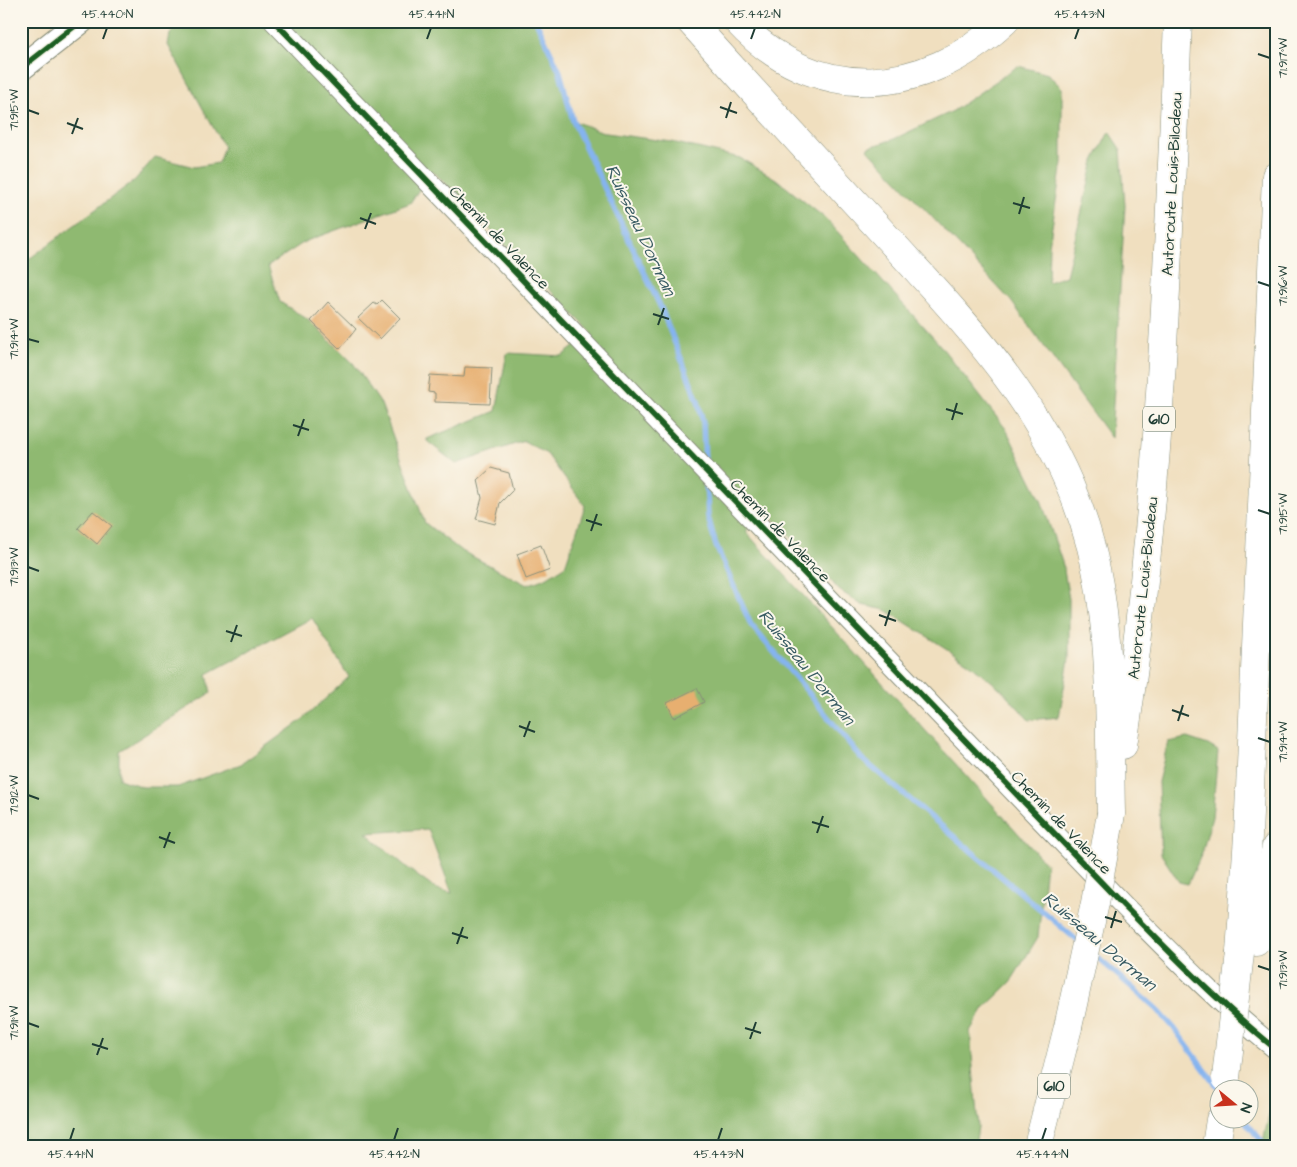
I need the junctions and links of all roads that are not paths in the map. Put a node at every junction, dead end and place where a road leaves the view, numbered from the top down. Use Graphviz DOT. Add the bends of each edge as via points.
graph roads {
  1 [pos="57,21"];
  2 [pos="81,21"];
  3 [pos="274,21"];
  4 [pos="690,21"];
  5 [pos="737,21"];
  6 [pos="1005,21"];
  7 [pos="1178,21"];
  8 [pos="21,58"];
  9 [pos="21,68"];
  10 [pos="1276,176"];
  11 [pos="1111,814"];
  12 [pos="1276,847"];
  13 [pos="1246,958"];
  14 [pos="1276,1049"];
  15 [pos="1227,1080"];
  16 [pos="1218,1130"];
  17 [pos="1038,1146"];
  18 [pos="1216,1146"];
  1 -- 8 [label="street"];
  2 -- 9 [label="street"];
  3 -- 14 [label="street, Chemin de Valence" via="1159,942 1229,1010"];
  4 -- 11 [label="highway" via="964,323 1016,389 1054,451 1069,481 1087,532 1102,600 1107,648"];
  5 -- 6 [label="highway" via="769,50 804,69 837,79 872,82 912,76 938,67 973,48"];
  7 -- 11 [label="highway, Autoroute Louis-Bilodeau / 610" via="1155,467 1146,568"];
  10 -- 13 [label="highway" via="1248,836"];
  11 -- 17 [label="highway, Autoroute Louis-Bilodeau / 610, bridge" via="1068,1026"];
  12 -- 13 [label="highway"];
  13 -- 15 [label="highway, bridge"];
  16 -- 18 [label="highway"];
}
